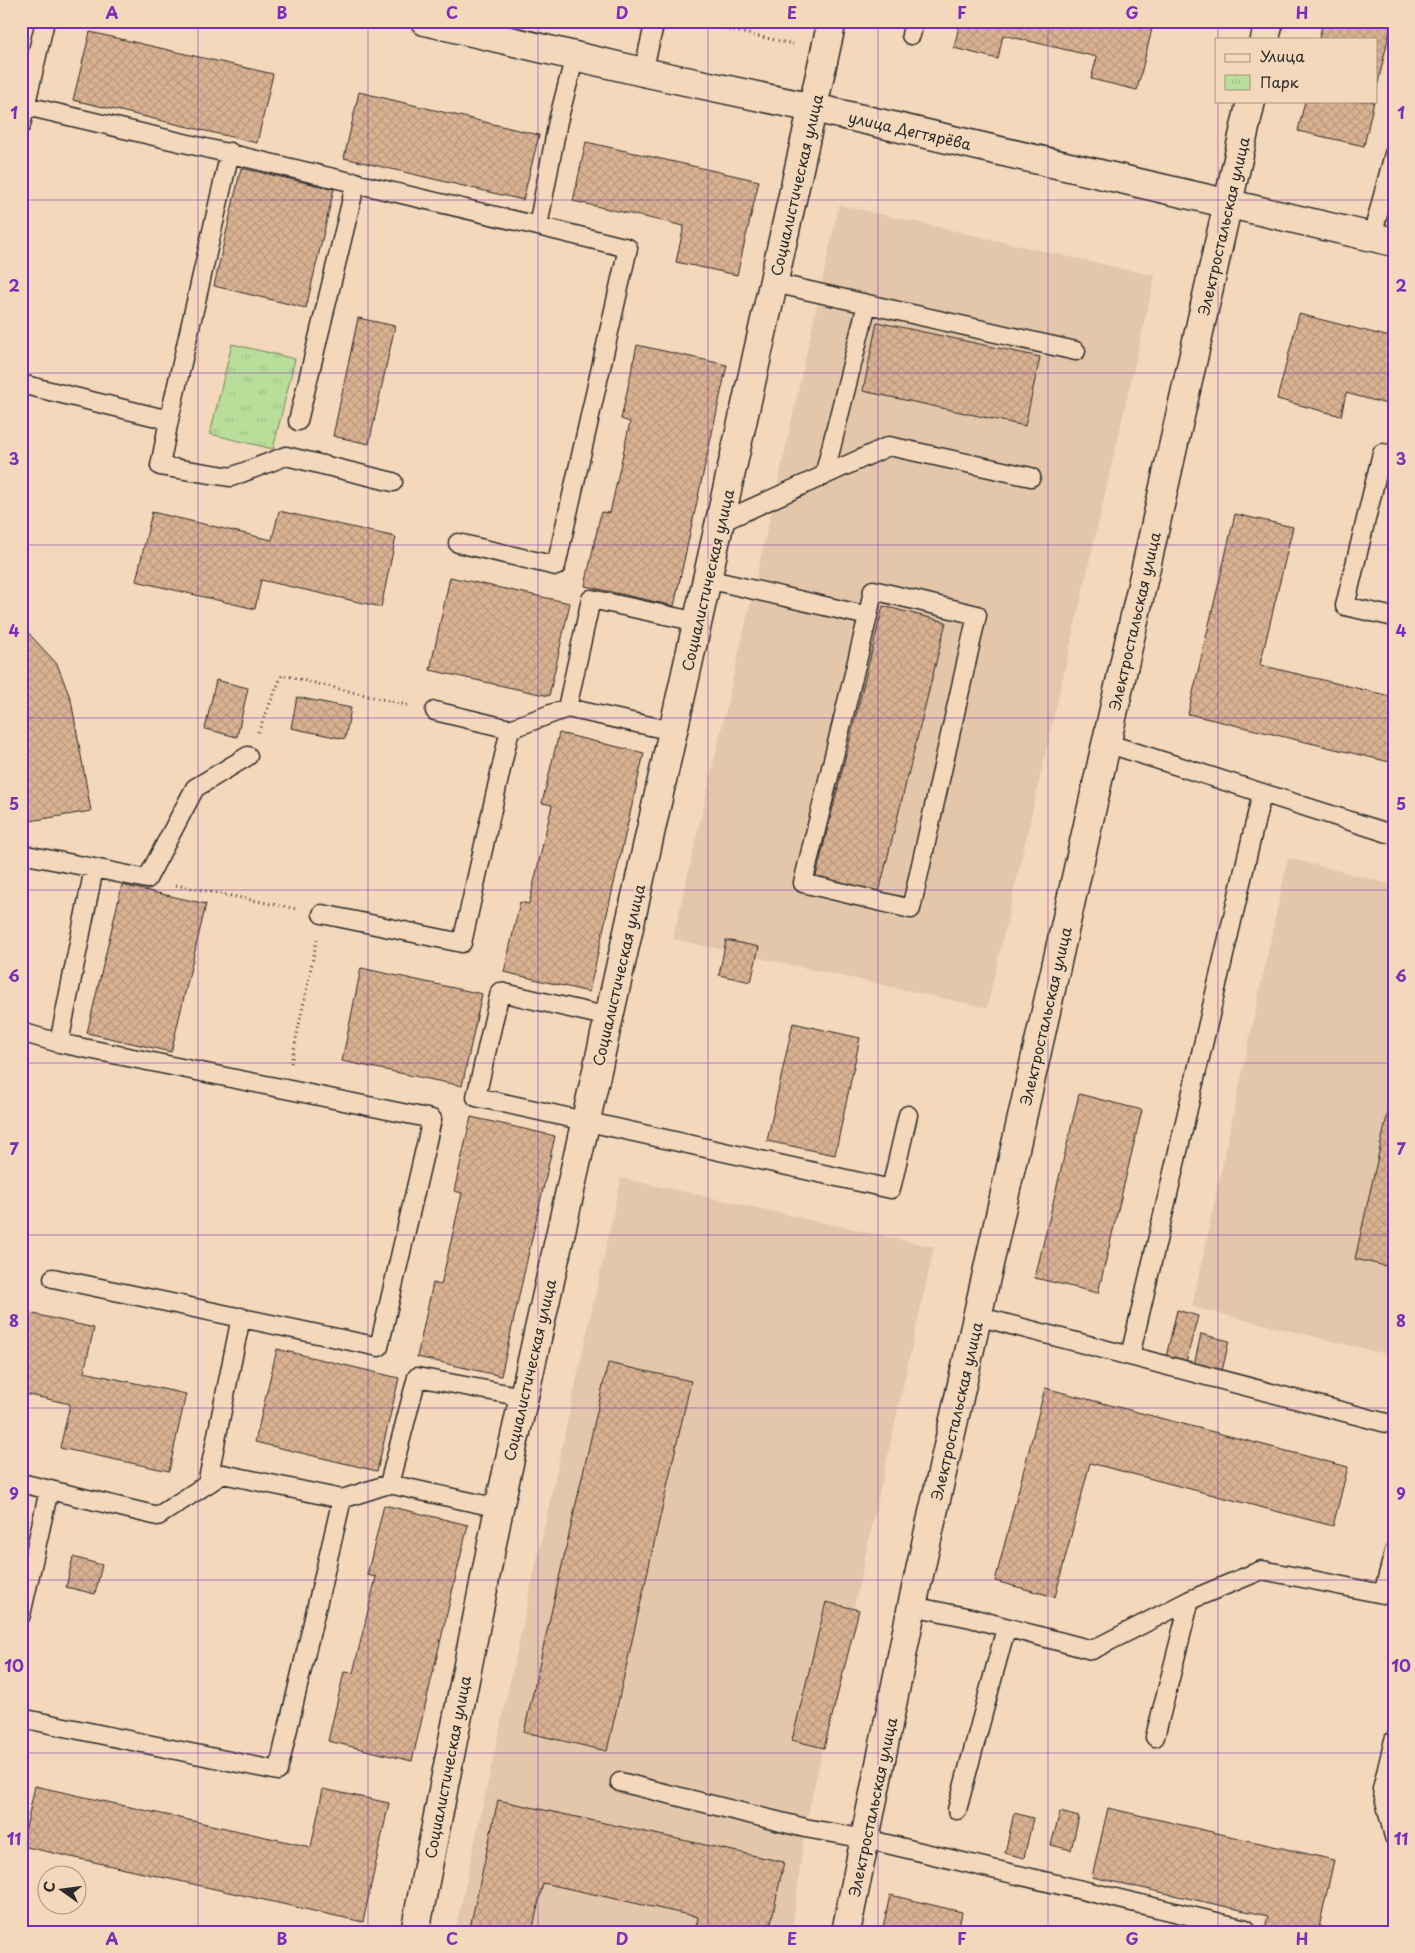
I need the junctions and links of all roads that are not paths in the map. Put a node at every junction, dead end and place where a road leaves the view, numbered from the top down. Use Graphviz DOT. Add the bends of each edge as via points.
graph roads {
  1 [pos="45,21"];
  2 [pos="425,21"];
  3 [pos="655,21"];
  4 [pos="832,21"];
  5 [pos="1269,21"];
  6 [pos="1265,38"];
  7 [pos="575,56"];
  8 [pos="643,72"];
  9 [pos="1251,102"];
  10 [pos="26,106"];
  11 [pos="813,109"];
  12 [pos="21,125"];
  13 [pos="230,152"];
  14 [pos="1394,154"];
  15 [pos="356,182"];
  16 [pos="1228,204"];
  17 [pos="538,226"];
  18 [pos="1383,239"];
  19 [pos="774,283"];
  20 [pos="867,304"];
  21 [pos="1076,351"];
  22 [pos="21,384"];
  23 [pos="169,420"];
  24 [pos="298,421"];
  25 [pos="1394,456"];
  26 [pos="824,476"];
  27 [pos="1031,477"];
  28 [pos="393,482"];
  29 [pos="719,523"];
  30 [pos="458,543"];
  31 [pos="707,579"];
  32 [pos="868,616"];
  33 [pos="1394,618"];
  34 [pos="698,622"];
  35 [pos="567,708"];
  36 [pos="435,712"];
  37 [pos="510,729"];
  38 [pos="673,732"];
  39 [pos="1106,743"];
  40 [pos="248,756"];
  41 [pos="1262,793"];
  42 [pos="1394,835"];
  43 [pos="21,854"];
  44 [pos="94,868"];
  45 [pos="322,914"];
  46 [pos="609,1017"];
  47 [pos="21,1032"];
  48 [pos="59,1043"];
  49 [pos="908,1115"];
  50 [pos="585,1121"];
  51 [pos="53,1278"];
  52 [pos="978,1316"];
  53 [pos="241,1318"];
  54 [pos="1130,1356"];
  55 [pos="523,1397"];
  56 [pos="1394,1425"];
  57 [pos="21,1483"];
  58 [pos="207,1484"];
  59 [pos="389,1484"];
  60 [pos="49,1490"];
  61 [pos="342,1499"];
  62 [pos="498,1508"];
  63 [pos="1394,1552"];
  64 [pos="1190,1600"];
  65 [pos="912,1606"];
  66 [pos="21,1616"];
  67 [pos="1006,1628"];
  68 [pos="21,1718"];
  69 [pos="1155,1738"];
  70 [pos="1394,1740"];
  71 [pos="620,1782"];
  72 [pos="957,1810"];
  73 [pos="1394,1837"];
  74 [pos="866,1839"];
  75 [pos="1246,1930"];
  76 [pos="415,1932"];
  77 [pos="846,1932"];
  1 -- 10 [label="lane"];
  2 -- 7 [label="street, улица Дегтярёва"];
  3 -- 8 [label="lane"];
  4 -- 11 [label="street, Социалистическая улица"];
  5 -- 6 [label="street"];
  7 -- 8 [label="street, улица Дегтярёва"];
  7 -- 17 [label="lane" via="558,121"];
  8 -- 11 [label="street, улица Дегтярёва"];
  9 -- 16 [label="street, Электростальская улица"];
  10 -- 12 [label="lane"];
  10 -- 13 [label="lane"];
  11 -- 16 [label="street, улица Дегтярёва"];
  11 -- 19 [label="street, Социалистическая улица"];
  13 -- 15 [label="lane"];
  13 -- 23 [label="lane"];
  14 -- 18 [label="lane"];
  15 -- 17 [label="lane"];
  15 -- 24 [label="lane"];
  16 -- 18 [label="street, улица Дегтярёва"];
  16 -- 39 [label="street, Электростальская улица"];
  17 -- 30 [label="lane" via="628,248 556,566"];
  19 -- 20 [label="lane"];
  19 -- 29 [label="street, Социалистическая улица"];
  20 -- 21 [label="lane"];
  20 -- 26 [label="lane"];
  22 -- 23 [label="lane"];
  23 -- 28 [label="lane" via="160,466 231,477 286,456"];
  25 -- 33 [label="lane" via="1382,453 1345,606"];
  26 -- 27 [label="lane" via="889,446"];
  26 -- 29 [label="lane"];
  29 -- 31 [label="street, Социалистическая улица"];
  31 -- 32 [label="lane"];
  31 -- 34 [label="street, Социалистическая улица"];
  32 -- 32 [label="lane" via="873,590 977,615 911,909 803,883"];
  34 -- 35 [label="lane" via="591,599"];
  34 -- 38 [label="street, Социалистическая улица"];
  35 -- 37 [label="lane"];
  35 -- 38 [label="lane"];
  36 -- 37 [label="lane"];
  37 -- 45 [label="lane" via="462,943"];
  38 -- 46 [label="street, Социалистическая улица"];
  39 -- 41 [label="lane"];
  39 -- 52 [label="street, Электростальская улица"];
  40 -- 44 [label="lane" via="195,788 147,879"];
  41 -- 42 [label="lane"];
  41 -- 54 [label="lane"];
  43 -- 44 [label="lane"];
  44 -- 48 [label="lane"];
  46 -- 50 [label="street, Социалистическая улица"];
  46 -- 50 [label="lane" via="500,992 476,1098"];
  47 -- 48 [label="lane"];
  48 -- 53 [label="lane" via="432,1119 379,1347"];
  49 -- 50 [label="lane" via="891,1189"];
  50 -- 55 [label="street, Социалистическая улица"];
  51 -- 53 [label="lane"];
  52 -- 54 [label="lane"];
  52 -- 65 [label="street, Электростальская улица"];
  53 -- 58 [label="lane"];
  54 -- 56 [label="lane"];
  55 -- 59 [label="lane" via="417,1377"];
  55 -- 62 [label="street, Социалистическая улица"];
  57 -- 60 [label="lane"];
  58 -- 60 [label="lane" via="158,1516"];
  58 -- 61 [label="lane" via="222,1474"];
  59 -- 61 [label="lane"];
  59 -- 62 [label="lane"];
  60 -- 66 [label="lane"];
  61 -- 68 [label="lane" via="278,1771"];
  62 -- 76 [label="street, Социалистическая улица"];
  63 -- 64 [label="lane" via="1383,1594 1262,1570"];
  64 -- 67 [label="lane" via="1092,1650"];
  64 -- 69 [label="lane"];
  65 -- 67 [label="lane"];
  65 -- 74 [label="street, Электростальская улица"];
  67 -- 72 [label="lane"];
  70 -- 73 [label="lane" via="1382,1789"];
  71 -- 74 [label="lane" via="804,1828"];
  74 -- 75 [label="lane"];
  74 -- 77 [label="street, Электростальская улица"];
}
